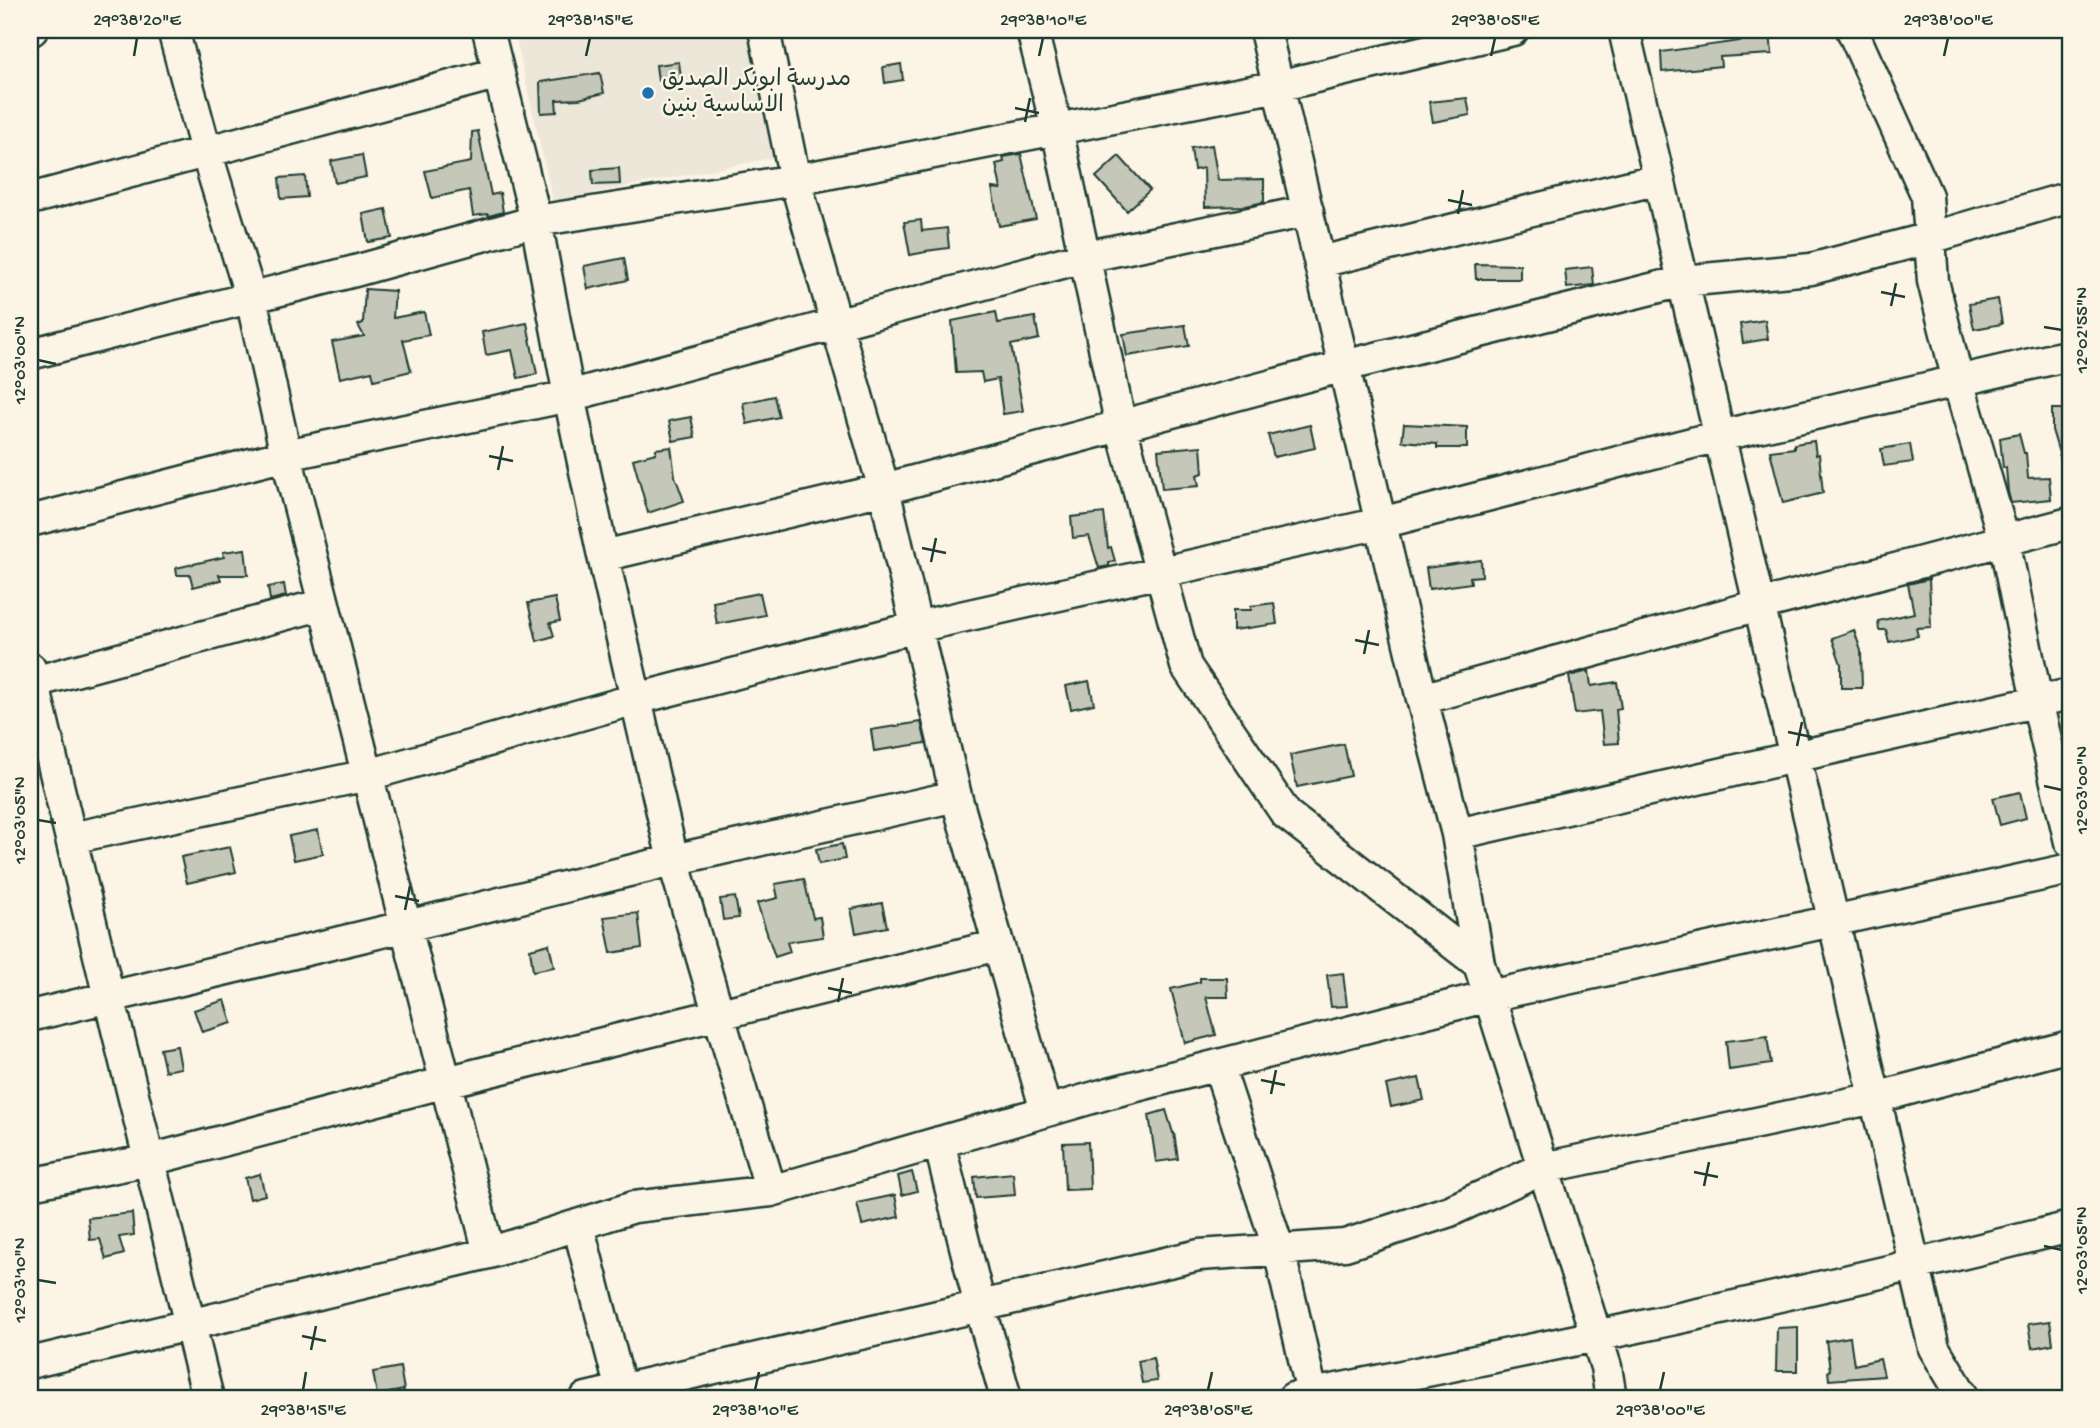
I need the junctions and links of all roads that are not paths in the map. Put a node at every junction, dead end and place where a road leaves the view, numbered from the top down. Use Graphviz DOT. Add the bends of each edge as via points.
graph roads {
  1 [pos="173,30"];
  2 [pos="488,30"];
  3 [pos="764,30"];
  4 [pos="1032,30"];
  5 [pos="1265,30"];
  6 [pos="1513,30"];
  7 [pos="1624,30"];
  8 [pos="1852,30"];
  9 [pos="499,72"];
  10 [pos="1279,86"];
  11 [pos="1056,129"];
  12 [pos="206,151"];
  13 [pos="1659,179"];
  14 [pos="795,180"];
  15 [pos="2070,197"];
  16 [pos="30,199"];
  17 [pos="1308,211"];
  18 [pos="536,221"];
  19 [pos="1930,238"];
  20 [pos="1084,257"];
  21 [pos="1320,262"];
  22 [pos="1683,281"];
  23 [pos="251,298"];
  24 [pos="836,325"];
  25 [pos="30,354"];
  26 [pos="2070,355"];
  27 [pos="1344,366"];
  28 [pos="1958,381"];
  29 [pos="569,396"];
  30 [pos="1121,426"];
  31 [pos="1719,436"];
  32 [pos="286,455"];
  33 [pos="884,489"];
  34 [pos="30,521"];
  35 [pos="1381,523"];
  36 [pos="2070,523"];
  37 [pos="2004,540"];
  38 [pos="603,555"];
  39 [pos="1161,572"];
  40 [pos="324,604"];
  41 [pos="1759,605"];
  42 [pos="916,627"];
  43 [pos="31,677"];
  44 [pos="2070,694"];
  45 [pos="636,699"];
  46 [pos="1422,699"];
  47 [pos="2037,701"];
  48 [pos="1795,758"];
  49 [pos="368,775"];
  50 [pos="956,796"];
  51 [pos="1457,834"];
  52 [pos="71,838"];
  53 [pos="2070,842"];
  54 [pos="673,860"];
  55 [pos="2070,869"];
  56 [pos="1833,922"];
  57 [pos="407,926"];
  58 [pos="998,945"];
  59 [pos="1479,964"];
  60 [pos="1489,996"];
  61 [pos="109,997"];
  62 [pos="719,1014"];
  63 [pos="30,1016"];
  64 [pos="2070,1046"];
  65 [pos="1218,1065"];
  66 [pos="446,1082"];
  67 [pos="1875,1098"];
  68 [pos="1046,1111"];
  69 [pos="939,1142"];
  70 [pos="150,1160"];
  71 [pos="1543,1168"];
  72 [pos="30,1184"];
  73 [pos="771,1191"];
  74 [pos="578,1225"];
  75 [pos="2070,1227"];
  76 [pos="1279,1250"];
  77 [pos="489,1253"];
  78 [pos="1914,1266"];
  79 [pos="980,1306"];
  80 [pos="191,1324"];
  81 [pos="1597,1337"];
  82 [pos="30,1363"];
  83 [pos="622,1394"];
  84 [pos="1306,1397"];
  85 [pos="208,1398"];
  86 [pos="586,1398"];
  87 [pos="1006,1398"];
  88 [pos="1611,1398"];
  89 [pos="1964,1398"];
  1 -- 12 [label="street"];
  2 -- 9 [label="street"];
  3 -- 14 [label="street"];
  4 -- 11 [label="street"];
  5 -- 10 [label="street"];
  6 -- 10 [label="street"];
  7 -- 13 [label="street"];
  8 -- 19 [label="street" via="1927,196"];
  9 -- 12 [label="street"];
  9 -- 18 [label="street"];
  10 -- 11 [label="street"];
  10 -- 17 [label="street"];
  11 -- 14 [label="street"];
  11 -- 20 [label="street"];
  12 -- 16 [label="street"];
  12 -- 23 [label="street"];
  13 -- 21 [label="street"];
  13 -- 22 [label="street"];
  14 -- 18 [label="street"];
  14 -- 24 [label="street"];
  15 -- 19 [label="street"];
  17 -- 20 [label="street"];
  17 -- 21 [label="street"];
  18 -- 23 [label="street"];
  18 -- 29 [label="street"];
  19 -- 22 [label="street" via="1811,269"];
  19 -- 28 [label="street" via="1933,281"];
  20 -- 24 [label="street"];
  20 -- 30 [label="street"];
  21 -- 27 [label="street"];
  22 -- 27 [label="street"];
  22 -- 31 [label="street"];
  23 -- 25 [label="street"];
  23 -- 32 [label="street"];
  24 -- 29 [label="street"];
  24 -- 33 [label="street"];
  26 -- 28 [label="street"];
  27 -- 30 [label="street"];
  27 -- 35 [label="street"];
  28 -- 31 [label="street"];
  28 -- 37 [label="street"];
  29 -- 32 [label="street"];
  29 -- 38 [label="street"];
  30 -- 33 [label="street"];
  30 -- 39 [label="street"];
  31 -- 35 [label="street"];
  31 -- 41 [label="street"];
  32 -- 34 [label="street"];
  32 -- 40 [label="street"];
  33 -- 38 [label="street"];
  33 -- 42 [label="street"];
  35 -- 39 [label="street"];
  35 -- 46 [label="street"];
  36 -- 37 [label="street"];
  37 -- 41 [label="street"];
  37 -- 47 [label="street"];
  38 -- 45 [label="street"];
  39 -- 42 [label="street"];
  39 -- 59 [label="street" via="1186,666 1286,814"];
  40 -- 43 [label="street"];
  40 -- 49 [label="street"];
  41 -- 46 [label="street"];
  41 -- 48 [label="street"];
  42 -- 45 [label="street"];
  42 -- 50 [label="street"];
  43 -- 52 [label="street"];
  44 -- 47 [label="street"];
  45 -- 49 [label="street"];
  45 -- 54 [label="street"];
  46 -- 51 [label="street"];
  47 -- 48 [label="street"];
  47 -- 53 [label="street"];
  48 -- 51 [label="street"];
  48 -- 56 [label="street"];
  49 -- 52 [label="street"];
  49 -- 57 [label="street"];
  50 -- 54 [label="street"];
  50 -- 58 [label="street"];
  51 -- 59 [label="street"];
  52 -- 61 [label="street"];
  54 -- 57 [label="street"];
  54 -- 62 [label="street"];
  55 -- 56 [label="street"];
  56 -- 60 [label="street"];
  56 -- 67 [label="street"];
  57 -- 61 [label="street"];
  57 -- 66 [label="street"];
  58 -- 62 [label="street"];
  58 -- 68 [label="street"];
  59 -- 60 [label="street"];
  60 -- 65 [label="street"];
  60 -- 71 [label="street"];
  61 -- 63 [label="street"];
  61 -- 70 [label="street"];
  62 -- 66 [label="street"];
  62 -- 73 [label="street"];
  64 -- 67 [label="street"];
  65 -- 68 [label="street"];
  65 -- 76 [label="street"];
  66 -- 70 [label="street"];
  66 -- 77 [label="street"];
  67 -- 71 [label="street"];
  67 -- 78 [label="street"];
  68 -- 69 [label="street"];
  69 -- 73 [label="street"];
  69 -- 79 [label="street"];
  70 -- 72 [label="street"];
  70 -- 80 [label="street"];
  71 -- 76 [label="street" via="1450,1211 1358,1240"];
  71 -- 81 [label="street"];
  73 -- 74 [label="street" via="634,1207"];
  74 -- 77 [label="street"];
  74 -- 83 [label="street"];
  75 -- 78 [label="street"];
  76 -- 79 [label="street" via="1199,1255"];
  76 -- 84 [label="street"];
  77 -- 80 [label="street"];
  78 -- 81 [label="street"];
  78 -- 89 [label="street" via="1934,1348"];
  79 -- 83 [label="street"];
  79 -- 87 [label="street"];
  80 -- 82 [label="street"];
  80 -- 85 [label="street"];
  81 -- 84 [label="street"];
  81 -- 88 [label="street"];
  83 -- 86 [label="street"];
}
